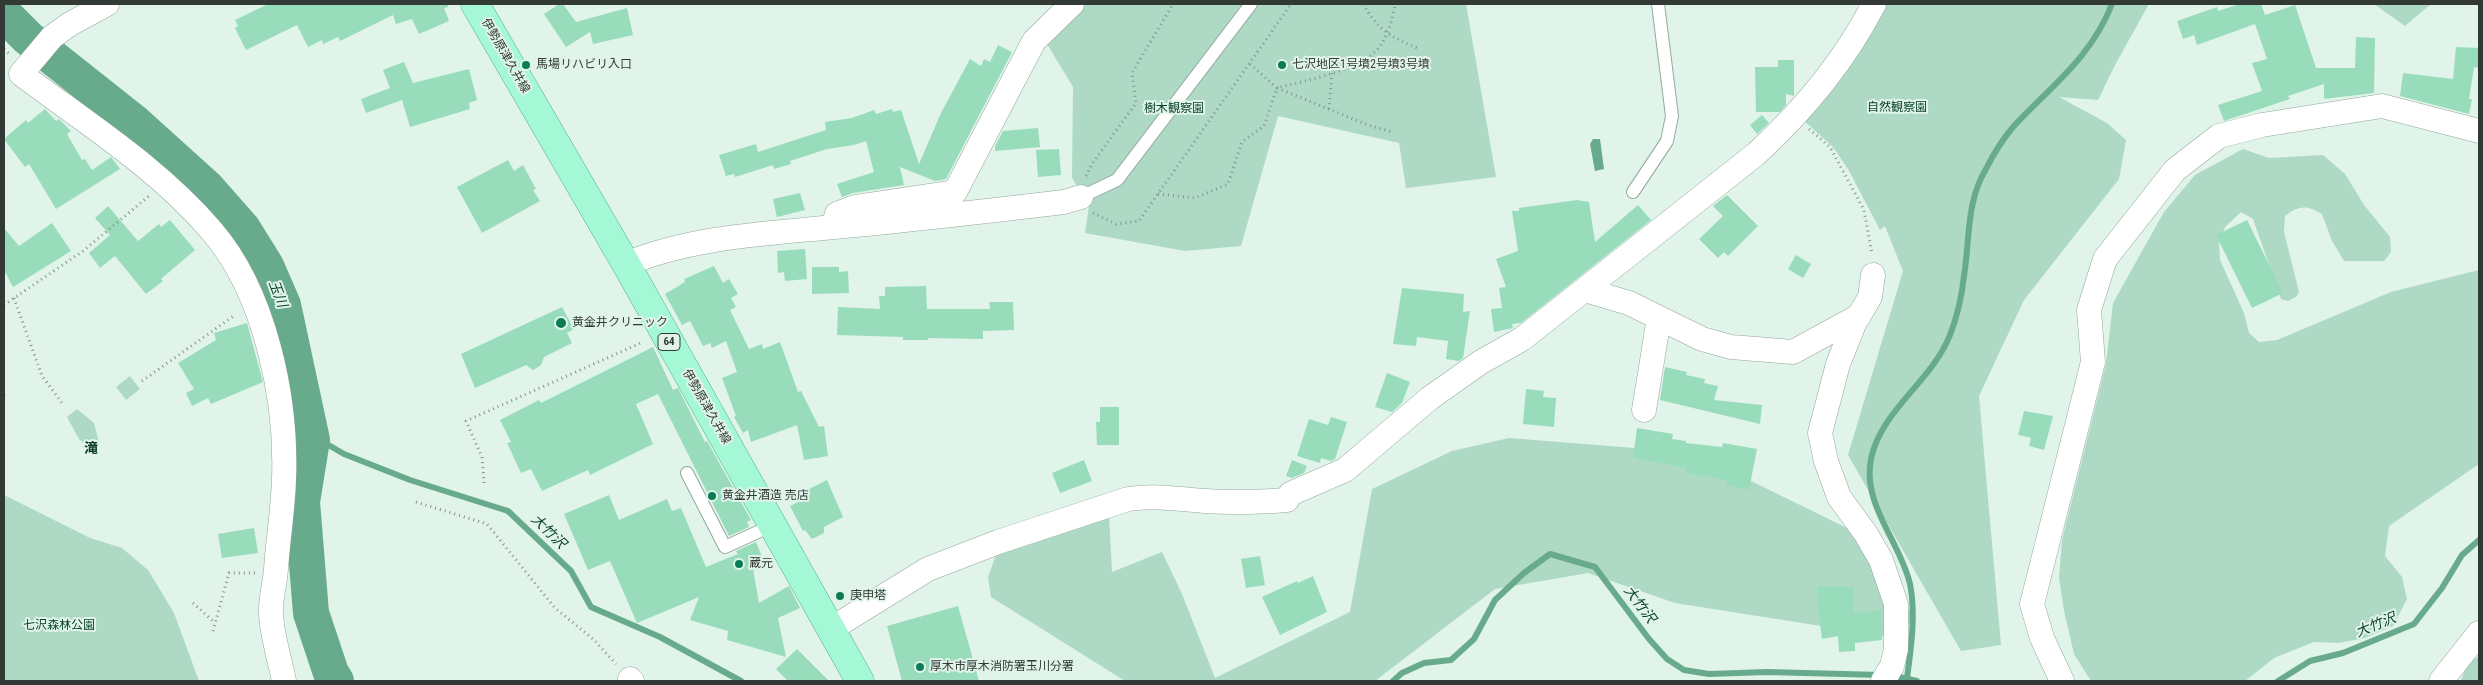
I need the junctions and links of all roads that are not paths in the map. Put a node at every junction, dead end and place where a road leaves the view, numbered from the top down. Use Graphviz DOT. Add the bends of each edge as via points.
graph roads {
  1 [pos="107,4"];
  2 [pos="475,4"];
  3 [pos="1072,4"];
  4 [pos="1251,4"];
  5 [pos="1658,4"];
  6 [pos="1874,4"];
  7 [pos="2479,131"];
  8 [pos="1633,192"];
  9 [pos="1081,197"];
  10 [pos="833,227"];
  11 [pos="626,264"];
  12 [pos="1872,275"];
  13 [pos="1585,290"];
  14 [pos="1859,316"];
  15 [pos="1659,318"];
  16 [pos="1644,410"];
  17 [pos="687,473"];
  18 [pos="773,525"];
  19 [pos="831,629"];
  20 [pos="2479,633"];
  21 [pos="1888,674"];
  22 [pos="284,681"];
  23 [pos="860,681"];
  24 [pos="2062,681"];
  25 [pos="2441,681"];
  1 -- 22 [label="street" via="52,37 21,74 164,183 212,231 242,275 254,302 268,341 277,381 284,456 271,614"];
  2 -- 11 [label="main road, 伊勢原津久井線 / 64"];
  3 -- 10 [label="street" via="1034,41 955,192 855,207 837,214"];
  4 -- 9 [label="lane" via="1117,180"];
  5 -- 8 [label="lane" via="1672,116 1667,141"];
  6 -- 13 [label="street" via="1827,80 1795,118 1756,154"];
  7 -- 24 [label="street" via="2382,106 2262,125 2219,136 2175,170 2105,259 2089,310 2093,362 2032,604 2042,638"];
  9 -- 10 [label="street" via="1064,202"];
  10 -- 11 [label="street" via="700,243 650,254"];
  11 -- 18 [label="main road, 伊勢原津久井線 / 64"];
  12 -- 14 [label="street" via="1870,297"];
  13 -- 15 [label="street" via="1629,303"];
  13 -- 19 [label="street" via="1522,339 1480,362 1430,398 1345,470 1290,494 1286,500 1225,501 1148,496 1128,499 928,569"];
  14 -- 15 [label="street" via="1793,352 1731,347 1702,339"];
  14 -- 21 [label="street" via="1838,364 1820,433 1840,498 1881,560 1896,604 1896,649"];
  15 -- 16 [label="street"];
  17 -- 18 [label="lane" via="725,547"];
  18 -- 19 [label="main road, 伊勢原津久井線 / 64"];
  19 -- 23 [label="main road, 伊勢原津久井線 / 64"];
  20 -- 25 [label="street"];
}
